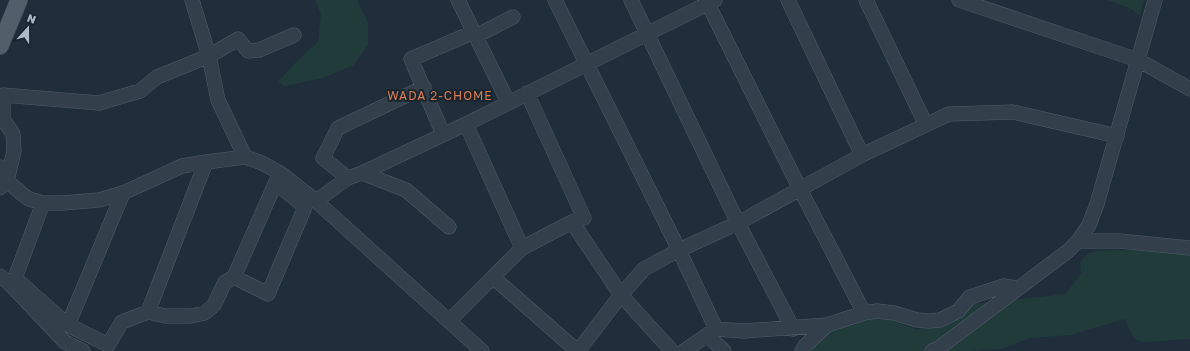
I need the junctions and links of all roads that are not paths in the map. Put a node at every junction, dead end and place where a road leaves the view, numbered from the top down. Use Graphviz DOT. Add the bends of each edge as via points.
graph roads {
  1 [pos="19,0"];
  2 [pos="192,0"];
  3 [pos="458,0"];
  4 [pos="555,0"];
  5 [pos="631,0"];
  6 [pos="788,0"];
  7 [pos="866,0"];
  8 [pos="959,0"];
  9 [pos="1155,0"];
  10 [pos="710,1"];
  11 [pos="513,17"];
  12 [pos="475,34"];
  13 [pos="647,34"];
  14 [pos="294,35"];
  15 [pos="0,46"];
  16 [pos="209,56"];
  17 [pos="1138,60"];
  18 [pos="587,64"];
  19 [pos="424,87"];
  20 [pos="1190,89"];
  21 [pos="527,93"];
  22 [pos="508,102"];
  23 [pos="466,124"];
  24 [pos="926,124"];
  25 [pos="443,134"];
  26 [pos="1117,136"];
  27 [pos="862,155"];
  28 [pos="245,157"];
  29 [pos="206,162"];
  30 [pos="0,167"];
  31 [pos="362,173"];
  32 [pos="278,178"];
  33 [pos="348,178"];
  34 [pos="3,184"];
  35 [pos="800,189"];
  36 [pos="123,193"];
  37 [pos="316,201"];
  38 [pos="43,203"];
  39 [pos="572,222"];
  40 [pos="738,223"];
  41 [pos="449,227"];
  42 [pos="1078,241"];
  43 [pos="522,248"];
  44 [pos="1190,248"];
  45 [pos="679,250"];
  46 [pos="0,276"];
  47 [pos="234,277"];
  48 [pos="493,277"];
  49 [pos="1018,288"];
  50 [pos="621,294"];
  51 [pos="148,312"];
  52 [pos="864,313"];
  53 [pos="449,321"];
  54 [pos="68,325"];
  55 [pos="827,325"];
  56 [pos="793,329"];
  57 [pos="711,332"];
  58 [pos="83,351"];
  59 [pos="482,351"];
  60 [pos="577,351"];
  61 [pos="672,351"];
  62 [pos="684,351"];
  63 [pos="724,351"];
  64 [pos="802,351"];
  65 [pos="932,351"];
  1 -- 15 [label="main road"];
  2 -- 16 [label="street"];
  3 -- 12 [label="street"];
  4 -- 18 [label="street"];
  5 -- 13 [label="street"];
  6 -- 27 [label="street"];
  7 -- 24 [label="street"];
  8 -- 17 [label="street"];
  9 -- 17 [label="street"];
  10 -- 13 [label="street"];
  10 -- 35 [label="street"];
  11 -- 12 [label="street"];
  12 -- 19 [label="street" via="411,60"];
  12 -- 22 [label="street"];
  13 -- 18 [label="street"];
  13 -- 40 [label="street"];
  14 -- 16 [label="street" via="259,50 248,51 238,39"];
  16 -- 28 [label="street" via="218,100"];
  16 -- 34 [label="street" via="157,77 140,91 99,103 3,95 3,119 14,134 14,151"];
  17 -- 20 [label="street"];
  17 -- 26 [label="street"];
  18 -- 21 [label="street"];
  18 -- 45 [label="street"];
  19 -- 25 [label="street"];
  19 -- 33 [label="street" via="338,128 323,158"];
  21 -- 22 [label="street"];
  21 -- 39 [label="street" via="584,218"];
  22 -- 23 [label="street"];
  23 -- 25 [label="street"];
  23 -- 43 [label="street"];
  24 -- 26 [label="street" via="949,114 1013,112"];
  24 -- 27 [label="street"];
  25 -- 31 [label="street"];
  26 -- 42 [label="street" via="1097,204 1089,225"];
  27 -- 35 [label="street"];
  28 -- 29 [label="street"];
  28 -- 32 [label="street" via="262,163"];
  29 -- 36 [label="street" via="182,166"];
  29 -- 51 [label="street"];
  30 -- 34 [label="street"];
  31 -- 33 [label="street"];
  31 -- 41 [label="street" via="406,190"];
  32 -- 37 [label="street"];
  32 -- 47 [label="street"];
  32 -- 47 [label="street" via="305,207 268,294"];
  33 -- 37 [label="street"];
  34 -- 38 [label="street" via="29,199"];
  35 -- 40 [label="street"];
  35 -- 52 [label="street"];
  36 -- 38 [label="street" via="99,200"];
  36 -- 54 [label="street"];
  37 -- 53 [label="street"];
  38 -- 54 [label="street" via="15,278"];
  39 -- 43 [label="street"];
  39 -- 50 [label="street"];
  40 -- 45 [label="street"];
  40 -- 56 [label="street"];
  42 -- 44 [label="street" via="1120,241"];
  42 -- 49 [label="street"];
  43 -- 48 [label="street"];
  45 -- 50 [label="street" via="644,269"];
  45 -- 57 [label="street"];
  46 -- 58 [label="street" via="65,342"];
  47 -- 51 [label="street" via="225,282 214,305 205,313 165,316"];
  48 -- 53 [label="street"];
  48 -- 60 [label="street"];
  49 -- 52 [label="street" via="1004,286 970,297 958,311 940,320 917,320 877,311"];
  49 -- 65 [label="street"];
  50 -- 60 [label="street"];
  50 -- 61 [label="street"];
  51 -- 54 [label="street" via="122,322 108,345"];
  52 -- 55 [label="street"];
  53 -- 59 [label="street"];
  55 -- 56 [label="street"];
  55 -- 64 [label="street"];
  56 -- 57 [label="street"];
  57 -- 62 [label="street"];
  57 -- 63 [label="street"];
}
